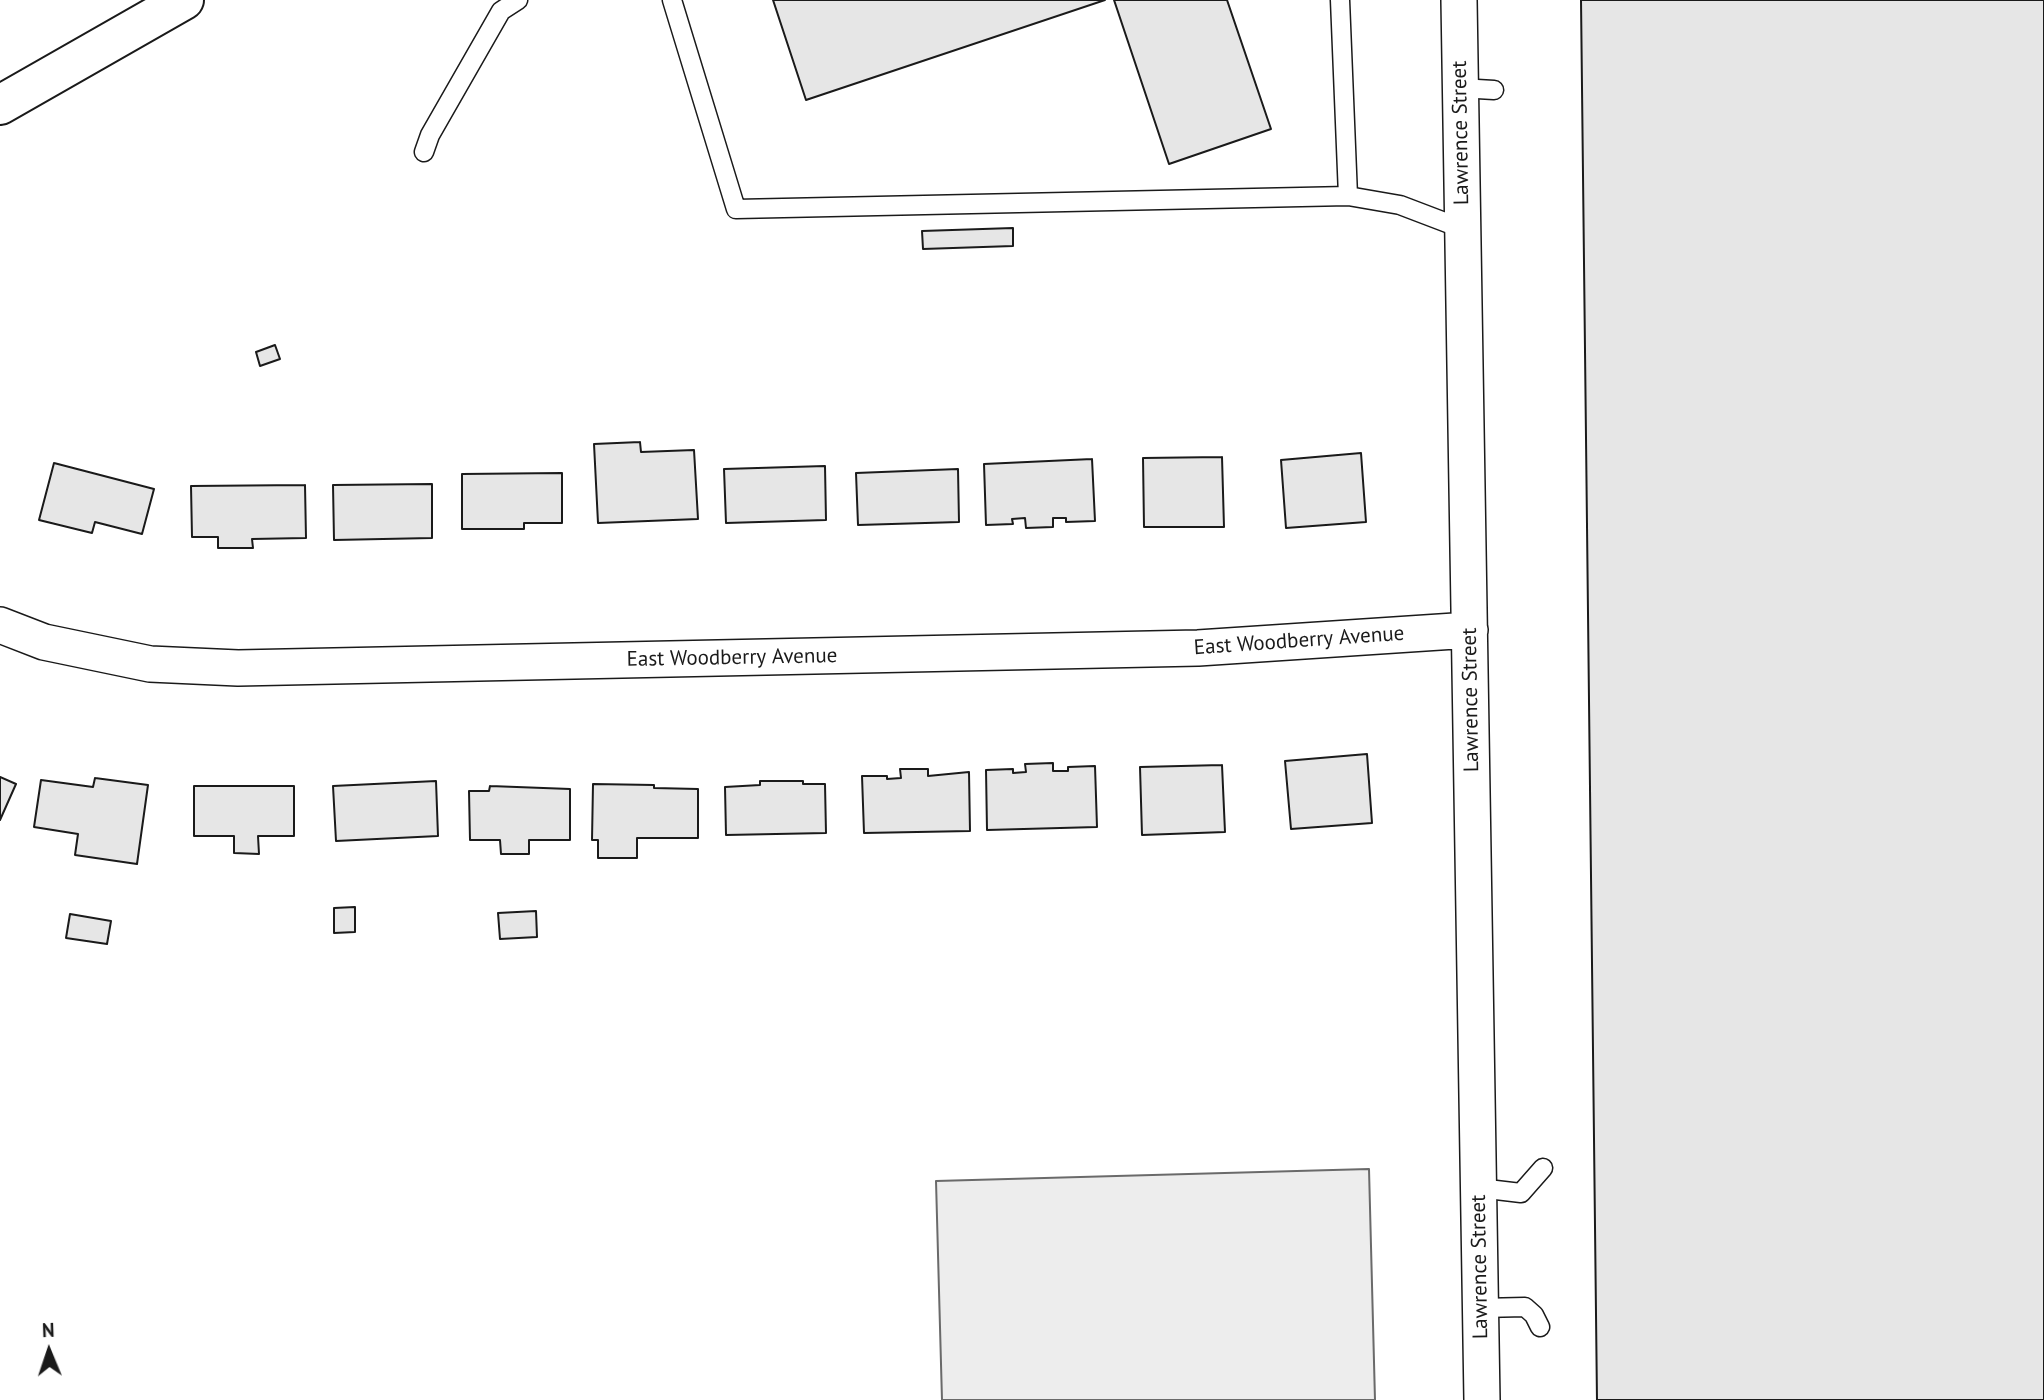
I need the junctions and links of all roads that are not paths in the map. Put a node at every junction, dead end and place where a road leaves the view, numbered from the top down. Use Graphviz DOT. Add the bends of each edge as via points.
graph roads {
  1 [pos="184,0"];
  2 [pos="518,0"];
  3 [pos="672,0"];
  4 [pos="1340,0"];
  5 [pos="1459,0"];
  6 [pos="0,105"];
  7 [pos="424,152"];
  8 [pos="1348,196"];
  9 [pos="1463,229"];
  10 [pos="0,625"];
  11 [pos="1470,630"];
  12 [pos="1543,1168"];
  13 [pos="1479,1188"];
  14 [pos="1481,1308"];
  15 [pos="1540,1327"];
  16 [pos="1482,1400"];
  1 -- 6 [label="highway"];
  2 -- 7 [label="lane" via="494,21"];
  3 -- 8 [label="lane" via="736,209"];
  4 -- 8 [label="lane"];
  5 -- 9 [label="street, Lawrence Street" via="1477,89"];
  8 -- 9 [label="lane" via="1401,205"];
  9 -- 11 [label="street, Lawrence Street"];
  10 -- 11 [label="street, East Woodberry Avenue" via="44,642 150,664 238,668 1198,648"];
  11 -- 13 [label="street, Lawrence Street"];
  12 -- 13 [label="lane" via="1521,1193"];
  13 -- 14 [label="street, Lawrence Street"];
  14 -- 15 [label="lane" via="1525,1307"];
  14 -- 16 [label="street, Lawrence Street"];
}
